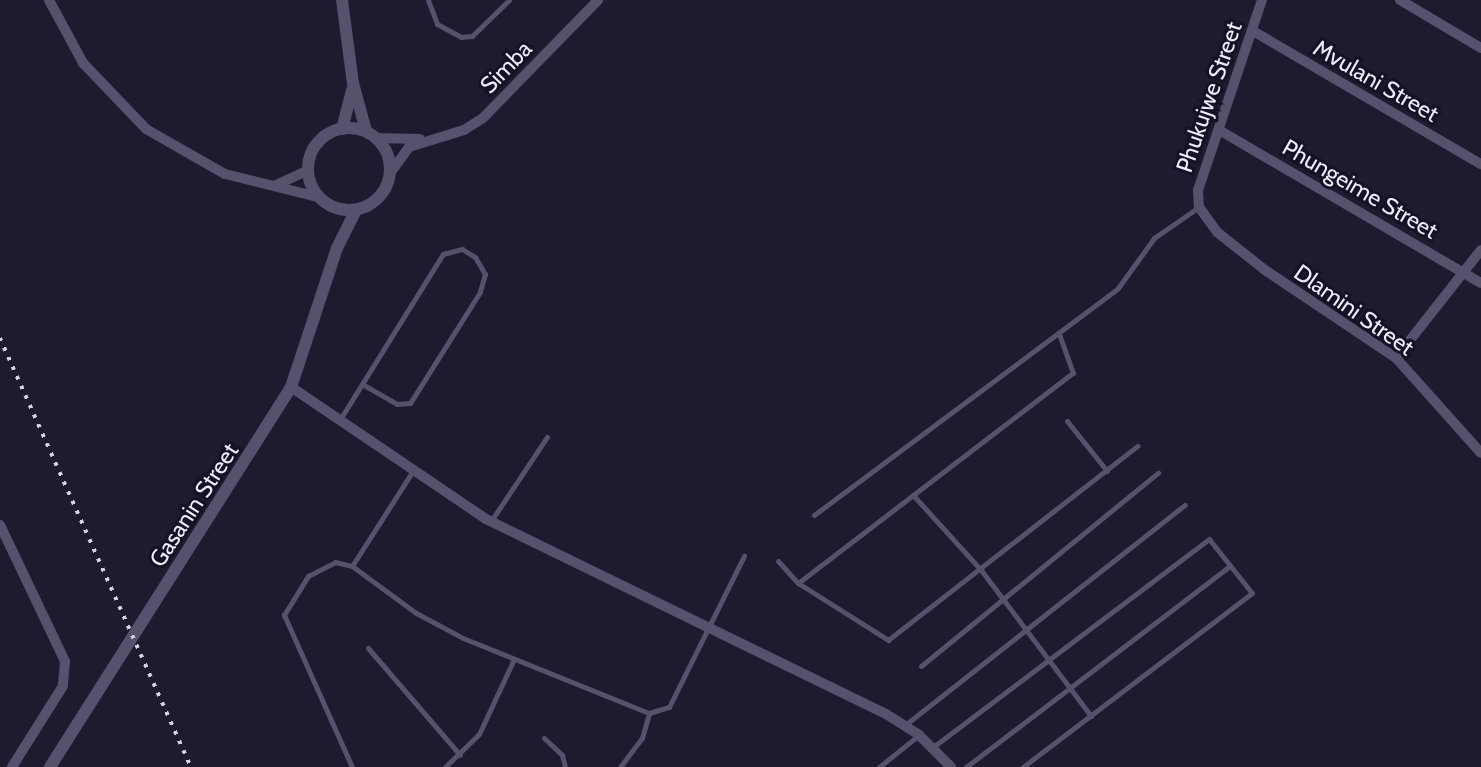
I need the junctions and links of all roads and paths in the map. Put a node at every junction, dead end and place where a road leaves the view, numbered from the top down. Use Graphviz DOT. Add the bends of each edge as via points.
graph roads {
  1 [pos="49,0"];
  2 [pos="342,0"];
  3 [pos="428,0"];
  4 [pos="509,0"];
  5 [pos="598,0"];
  6 [pos="1262,0"];
  7 [pos="1400,0"];
  8 [pos="1252,31"];
  9 [pos="1481,48"];
  10 [pos="353,83"];
  11 [pos="342,129"];
  12 [pos="1219,130"];
  13 [pos="371,135"];
  14 [pos="427,139"];
  15 [pos="1481,164"];
  16 [pos="308,170"];
  17 [pos="391,172"];
  18 [pos="270,188"];
  19 [pos="318,197"];
  20 [pos="1199,206"];
  21 [pos="331,207"];
  22 [pos="356,210"];
  23 [pos="337,248"];
  24 [pos="1481,250"];
  25 [pos="1464,272"];
  26 [pos="1481,283"];
  27 [pos="1059,334"];
  28 [pos="1396,358"];
  29 [pos="362,384"];
  30 [pos="291,387"];
  31 [pos="339,421"];
  32 [pos="1067,421"];
  33 [pos="547,437"];
  34 [pos="1137,446"];
  35 [pos="1481,453"];
  36 [pos="1107,471"];
  37 [pos="412,472"];
  38 [pos="1158,474"];
  39 [pos="913,495"];
  40 [pos="1185,505"];
  41 [pos="814,515"];
  42 [pos="491,521"];
  43 [pos="0,525"];
  44 [pos="744,556"];
  45 [pos="778,561"];
  46 [pos="352,566"];
  47 [pos="1230,566"];
  48 [pos="981,570"];
  49 [pos="798,583"];
  50 [pos="1002,597"];
  51 [pos="1025,627"];
  52 [pos="712,628"];
  53 [pos="368,648"];
  54 [pos="514,659"];
  55 [pos="1050,661"];
  56 [pos="921,666"];
  57 [pos="1070,688"];
  58 [pos="649,713"];
  59 [pos="1091,716"];
  60 [pos="905,725"];
  61 [pos="919,735"];
  62 [pos="544,738"];
  63 [pos="933,747"];
  64 [pos="460,755"];
  65 [pos="945,765"];
  66 [pos="12,767"];
  67 [pos="50,767"];
  68 [pos="352,767"];
  69 [pos="445,767"];
  70 [pos="565,767"];
  71 [pos="621,767"];
  72 [pos="879,767"];
  73 [pos="965,767"];
  74 [pos="1023,767"];
  1 -- 18 [label="street" via="83,63 146,129 198,162"];
  2 -- 10 [label="street"];
  3 -- 4 [label="lane" via="437,24 461,37 472,36"];
  5 -- 14 [label="street, Simba" via="483,118 464,130"];
  6 -- 8 [label="street, Phukujwe Street"];
  7 -- 9 [label="street"];
  8 -- 12 [label="street, Phukujwe Street"];
  8 -- 15 [label="street, Mvulani Street"];
  10 -- 11 [label="street"];
  10 -- 13 [label="street"];
  11 -- 13 [label="street"];
  11 -- 16 [label="street" via="316,145"];
  12 -- 20 [label="street, Phukujwe Street" via="1198,190"];
  12 -- 25 [label="street, Phungeime Street"];
  13 -- 14 [label="street"];
  13 -- 17 [label="street" via="387,152"];
  14 -- 17 [label="street" via="409,147"];
  16 -- 18 [label="street"];
  16 -- 19 [label="street"];
  17 -- 22 [label="street" via="379,199"];
  18 -- 19 [label="street"];
  19 -- 21 [label="street"];
  20 -- 27 [label="lane" via="1154,238 1118,288"];
  20 -- 28 [label="street, Dlamini Street" via="1210,225 1233,246"];
  21 -- 22 [label="street"];
  21 -- 23 [label="street, Gasanin Street" via="339,232"];
  22 -- 23 [label="street, Gasanin Street"];
  23 -- 30 [label="street, Gasanin Street"];
  24 -- 25 [label="street"];
  25 -- 26 [label="street, Phungeime Street"];
  25 -- 28 [label="street"];
  27 -- 39 [label="lane" via="1073,373"];
  27 -- 41 [label="lane"];
  28 -- 35 [label="street, Dlamini Street"];
  29 -- 29 [label="lane" via="397,404 410,403 480,292 485,274 479,260 462,249 443,254"];
  29 -- 31 [label="lane"];
  30 -- 31 [label="street"];
  30 -- 67 [label="street, Gasanin Street"];
  31 -- 37 [label="street"];
  32 -- 36 [label="lane"];
  33 -- 42 [label="lane"];
  34 -- 36 [label="lane"];
  36 -- 48 [label="lane"];
  37 -- 42 [label="street"];
  37 -- 46 [label="lane"];
  38 -- 50 [label="lane"];
  39 -- 48 [label="lane"];
  39 -- 49 [label="lane"];
  40 -- 51 [label="lane"];
  42 -- 52 [label="street"];
  43 -- 66 [label="street" via="65,661 63,686"];
  44 -- 52 [label="lane"];
  45 -- 49 [label="lane"];
  46 -- 54 [label="lane" via="416,613"];
  46 -- 68 [label="lane" via="335,562 320,566 308,576 284,615"];
  47 -- 55 [label="lane" via="1209,539"];
  47 -- 57 [label="lane"];
  47 -- 59 [label="lane" via="1252,593"];
  48 -- 49 [label="lane" via="888,640"];
  48 -- 50 [label="lane"];
  50 -- 51 [label="lane"];
  50 -- 56 [label="lane"];
  51 -- 55 [label="lane"];
  51 -- 60 [label="lane"];
  52 -- 58 [label="lane" via="669,707"];
  52 -- 60 [label="street"];
  53 -- 64 [label="lane"];
  54 -- 58 [label="lane"];
  54 -- 64 [label="lane" via="479,734"];
  55 -- 57 [label="lane"];
  55 -- 63 [label="lane"];
  57 -- 59 [label="lane"];
  57 -- 73 [label="lane"];
  58 -- 71 [label="lane" via="642,737"];
  59 -- 74 [label="lane"];
  60 -- 61 [label="street"];
  61 -- 63 [label="street"];
  61 -- 72 [label="lane"];
  62 -- 70 [label="lane" via="562,755"];
  63 -- 65 [label="street"];
  64 -- 69 [label="lane"];
}
